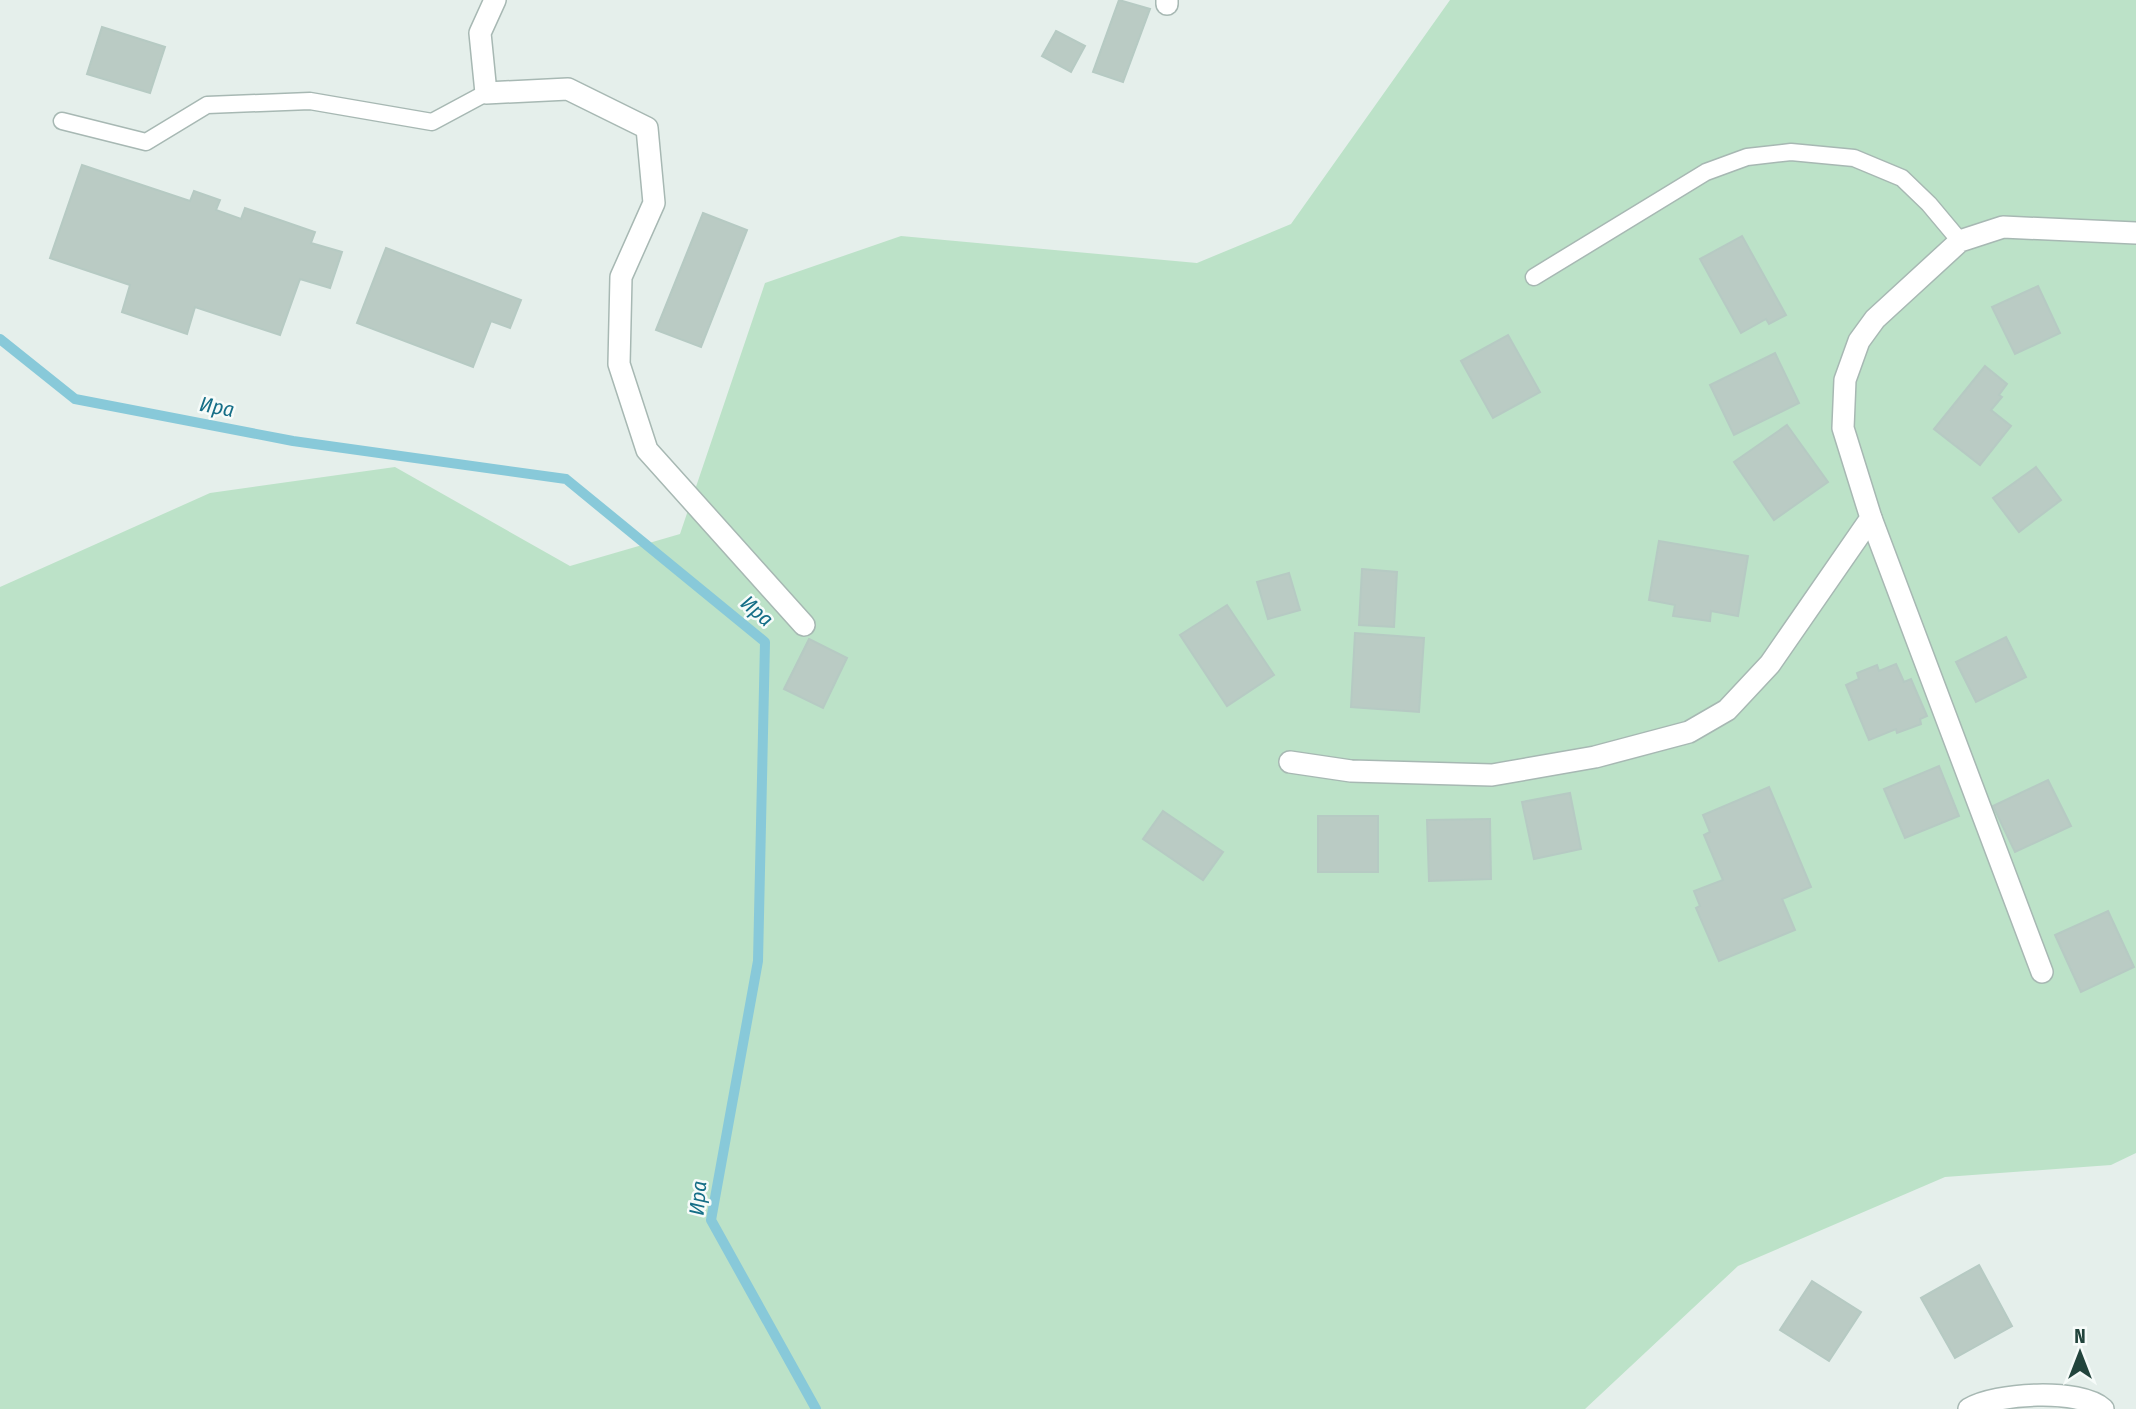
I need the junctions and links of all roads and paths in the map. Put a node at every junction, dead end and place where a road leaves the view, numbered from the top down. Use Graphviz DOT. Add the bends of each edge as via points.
graph roads {
  1 [pos="495,0"];
  2 [pos="486,93"];
  3 [pos="62,121"];
  4 [pos="2136,233"];
  5 [pos="1960,241"];
  6 [pos="1534,277"];
  7 [pos="1871,518"];
  8 [pos="804,625"];
  9 [pos="1290,762"];
  10 [pos="2042,972"];
  11 [pos="1969,1409"];
  12 [pos="2103,1409"];
  1 -- 2 [label="street" via="480,33"];
  2 -- 3 [label="lane" via="432,122 310,101 207,105 146,142"];
  2 -- 8 [label="street" via="568,89 647,128 654,202 621,277 619,364 647,450"];
  4 -- 5 [label="street" via="2003,227"];
  5 -- 6 [label="lane" via="1902,178 1854,158 1791,152 1747,157 1706,172"];
  5 -- 7 [label="street" via="1875,319 1859,341 1845,380 1843,428"];
  7 -- 9 [label="street" via="1770,664 1727,710 1689,732 1595,757 1492,775 1351,771"];
  7 -- 10 [label="street"];
  11 -- 12 [label="street" via="1981,1402 2050,1395 2096,1402"];
}
